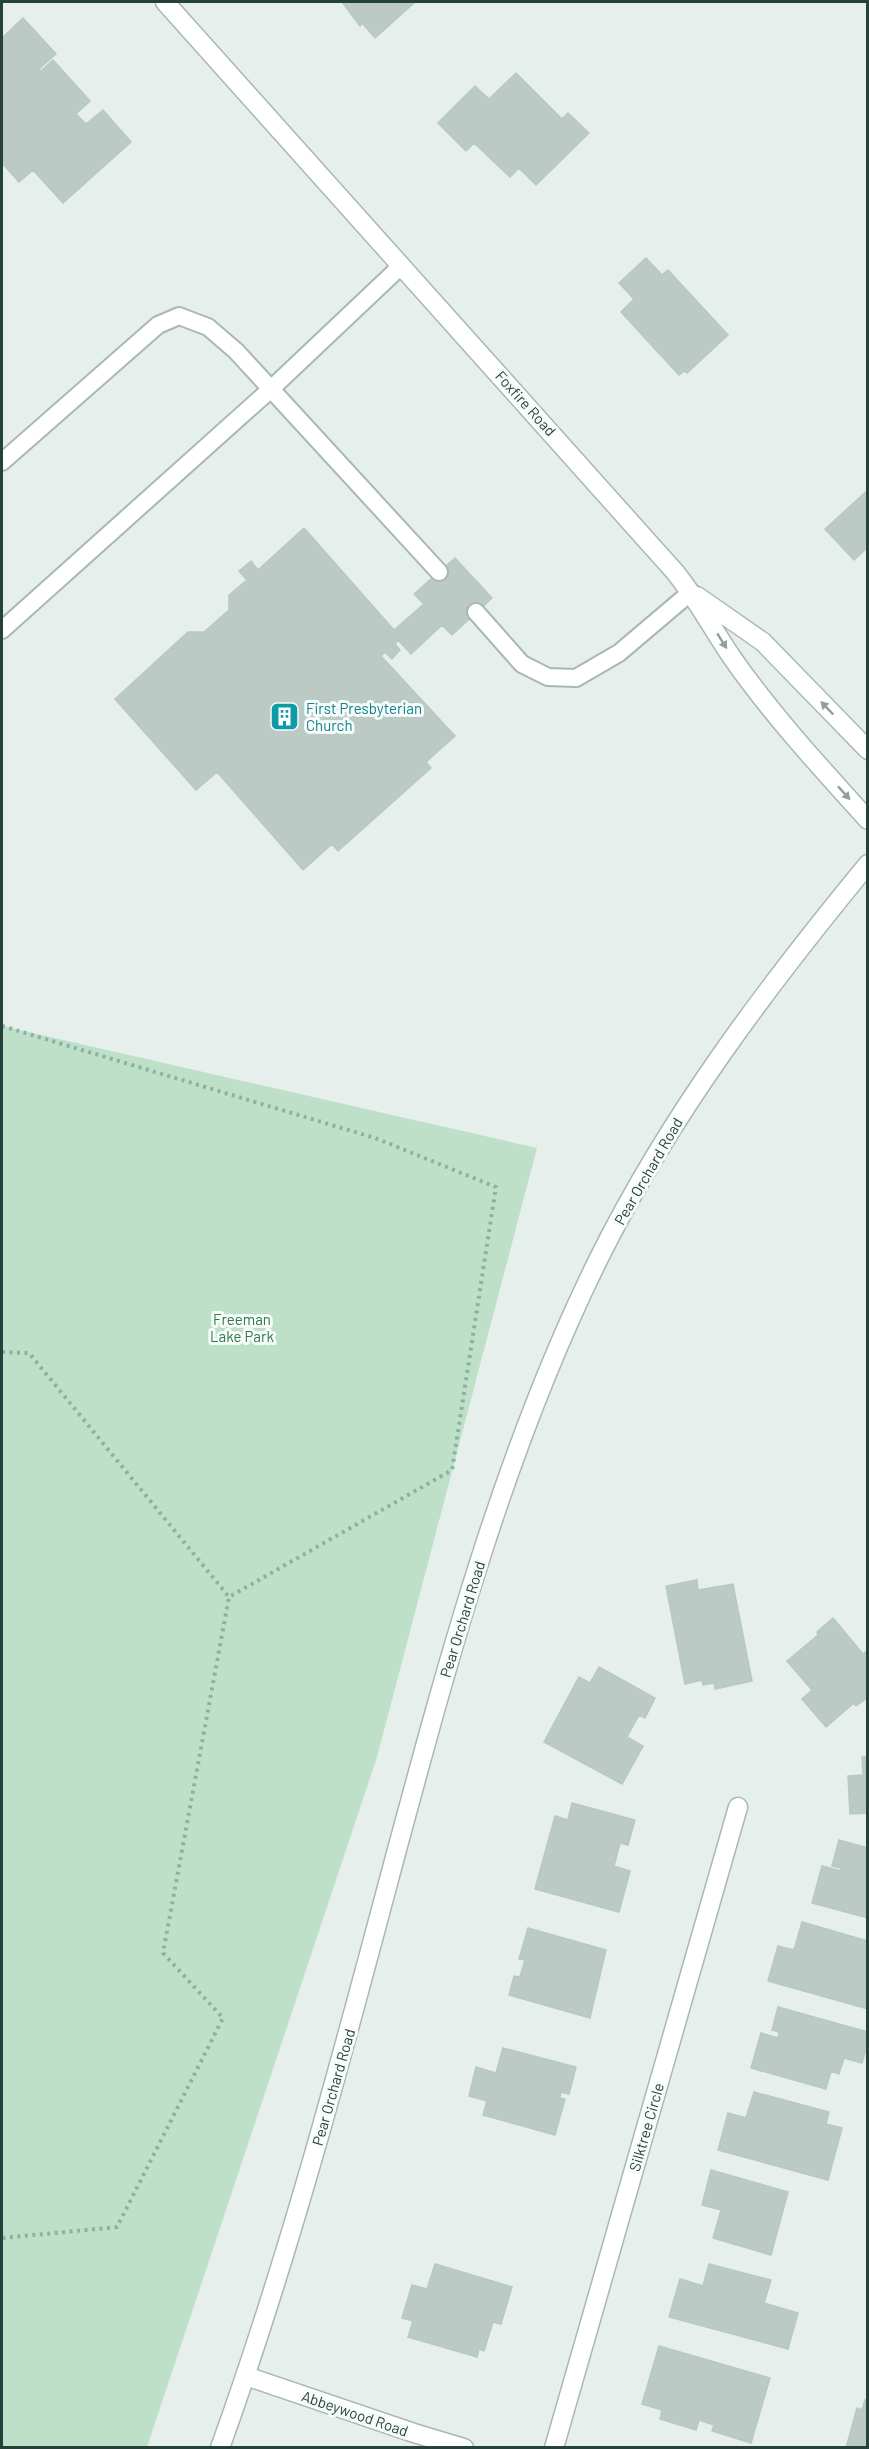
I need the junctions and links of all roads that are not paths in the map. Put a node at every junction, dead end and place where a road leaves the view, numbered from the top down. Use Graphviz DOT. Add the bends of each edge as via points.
graph roads {
  1 [pos="165,2"];
  2 [pos="402,266"];
  3 [pos="272,388"];
  4 [pos="2,462"];
  5 [pos="439,572"];
  6 [pos="691,592"];
  7 [pos="476,612"];
  8 [pos="2,630"];
  9 [pos="867,750"];
  10 [pos="867,820"];
  11 [pos="867,864"];
  12 [pos="738,1807"];
  13 [pos="246,2376"];
  14 [pos="220,2448"];
  15 [pos="464,2448"];
  16 [pos="554,2448"];
  1 -- 2 [label="street, Foxfire Road"];
  2 -- 3 [label="lane"];
  2 -- 6 [label="street, Foxfire Road"];
  3 -- 4 [label="lane" via="208,327 179,316 158,325"];
  3 -- 5 [label="lane"];
  3 -- 8 [label="lane"];
  6 -- 7 [label="lane" via="618,653 576,678 548,677 522,664"];
  9 -- 6 [label="street, one-way" via="763,642"];
  6 -- 10 [label="street, Foxfire Road, one-way" via="733,659 799,744"];
  11 -- 13 [label="street, Pear Orchard Road" via="712,1065 645,1172 599,1258 536,1399 464,1608 294,2227"];
  12 -- 16 [label="street, Silktree Circle"];
  13 -- 14 [label="street, Pear Orchard Road"];
  13 -- 15 [label="street, Abbeywood Road"];
}
